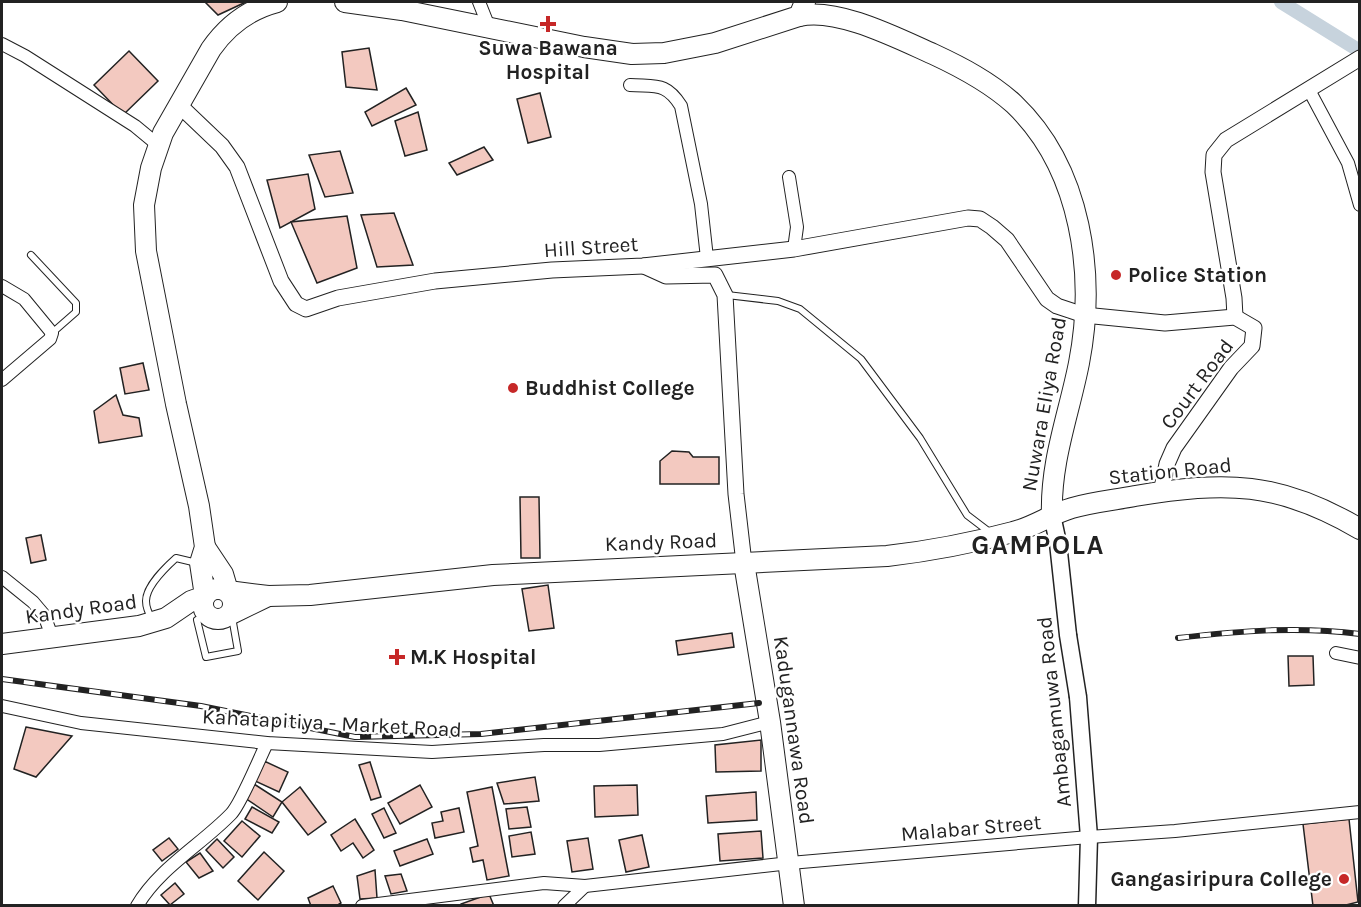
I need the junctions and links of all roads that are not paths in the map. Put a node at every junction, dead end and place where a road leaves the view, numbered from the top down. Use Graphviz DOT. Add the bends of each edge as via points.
graph roads {
  1 [pos="277,2"];
  2 [pos="345,2"];
  3 [pos="479,2"];
  4 [pos="802,9"];
  5 [pos="489,27"];
  6 [pos="2,44"];
  7 [pos="1359,58"];
  8 [pos="630,85"];
  9 [pos="1308,90"];
  10 [pos="178,104"];
  11 [pos="158,145"];
  12 [pos="789,177"];
  13 [pos="1359,205"];
  14 [pos="794,249"];
  15 [pos="31,255"];
  16 [pos="707,258"];
  17 [pos="643,266"];
  18 [pos="2,286"];
  19 [pos="725,295"];
  20 [pos="1084,315"];
  21 [pos="1235,317"];
  22 [pos="52,333"];
  23 [pos="2,380"];
  24 [pos="1161,492"];
  25 [pos="1052,515"];
  26 [pos="1359,528"];
  27 [pos="995,536"];
  28 [pos="202,555"];
  29 [pos="744,563"];
  30 [pos="2,577"];
  31 [pos="228,591"];
  32 [pos="205,596"];
  33 [pos="268,596"];
  34 [pos="231,614"];
  35 [pos="203,619"];
  36 [pos="160,620"];
  37 [pos="53,639"];
  38 [pos="2,644"];
  39 [pos="1336,653"];
  40 [pos="1359,658"];
  41 [pos="2,706"];
  42 [pos="770,722"];
  43 [pos="267,743"];
  44 [pos="1359,812"];
  45 [pos="1089,837"];
  46 [pos="789,863"];
  47 [pos="585,886"];
  48 [pos="137,906"];
  49 [pos="362,906"];
  50 [pos="564,906"];
  51 [pos="794,906"];
  52 [pos="1086,906"];
  1 -- 10 [label="main road" via="248,14 219,38"];
  2 -- 5 [label="main road, Nuwara Eliya Road"];
  3 -- 5 [label="street"];
  4 -- 5 [label="main road, Nuwara Eliya Road" via="715,43 664,53 611,52"];
  4 -- 20 [label="main road, Nuwara Eliya Road" via="856,22 912,44 974,75 1023,113 1047,146 1068,190 1083,253"];
  6 -- 11 [label="street" via="135,126"];
  7 -- 9 [label="street"];
  8 -- 16 [label="street" via="665,88 681,106 701,204"];
  9 -- 13 [label="street" via="1348,163"];
  9 -- 21 [label="street" via="1226,140 1214,155 1213,172"];
  10 -- 11 [label="main road"];
  10 -- 17 [label="street, Hill Street" via="222,146 237,167 281,281 296,304 306,309 338,298 435,281"];
  11 -- 28 [label="main road" via="144,205 146,251 195,482"];
  12 -- 14 [label="street" via="797,227"];
  14 -- 16 [label="street, Hill Street"];
  14 -- 20 [label="street, Hill Street" via="948,220 980,219 1007,240 1047,299"];
  15 -- 22 [label="lane" via="76,303 76,312"];
  16 -- 17 [label="street, Hill Street"];
  17 -- 19 [label="street" via="666,276 715,275"];
  18 -- 22 [label="street" via="24,298"];
  19 -- 27 [label="lane" via="778,301 800,309 861,359 920,438 967,515"];
  19 -- 29 [label="street" via="736,494"];
  20 -- 21 [label="street, Court Road" via="1165,323"];
  20 -- 25 [label="main road, Nuwara Eliya Road" via="1079,363 1052,480"];
  21 -- 24 [label="street, Court Road" via="1254,328 1252,346 1231,368 1174,448"];
  22 -- 23 [label="street" via="50,339"];
  24 -- 25 [label="main road, Station Road" via="1073,507"];
  24 -- 26 [label="main road, Station Road" via="1227,486 1276,492 1306,501"];
  25 -- 27 [label="main road, Kandy Road"];
  25 -- 45 [label="main road, Ambagamuwa Road, bridge" via="1078,697"];
  27 -- 29 [label="main road, Kandy Road" via="887,556"];
  28 -- 31 [label="main road" via="223,574"];
  28 -- 32 [label="main road"];
  28 -- 36 [label="lane" via="176,558 147,593 145,603"];
  29 -- 33 [label="main road, Kandy Road" via="493,575"];
  29 -- 42 [label="main road, Kadugannawa Road"];
  30 -- 37 [label="street" via="44,615"];
  31 -- 32 [label="main road" via="215,590"];
  31 -- 33 [label="main road, Kandy Road"];
  31 -- 34 [label="main road" via="233,602"];
  32 -- 35 [label="main road"];
  32 -- 36 [label="main road, Kandy Road"];
  33 -- 34 [label="main road, Kandy Road"];
  34 -- 35 [label="main road" via="221,619"];
  34 -- 35 [label="lane" via="238,651 226,654 206,657"];
  35 -- 36 [label="main road, Kandy Road"];
  36 -- 37 [label="main road, Kandy Road"];
  37 -- 38 [label="main road, Kandy Road"];
  39 -- 40 [label="street"];
  41 -- 43 [label="street, Kahatapitiya - Market Road" via="81,723"];
  42 -- 43 [label="street, Kahatapitiya - Market Road" via="723,734 599,745 432,752"];
  42 -- 46 [label="main road, Kadugannawa Road"];
  43 -- 48 [label="street" via="233,813 144,894"];
  44 -- 45 [label="street, Malabar Street"];
  45 -- 46 [label="street, Malabar Street"];
  45 -- 52 [label="main road, Ambagamuwa Road"];
  46 -- 47 [label="street, Malabar Street"];
  46 -- 51 [label="main road, Kadugannawa Road"];
  47 -- 49 [label="street, Malabar Street" via="544,883"];
  47 -- 50 [label="street"];
}
